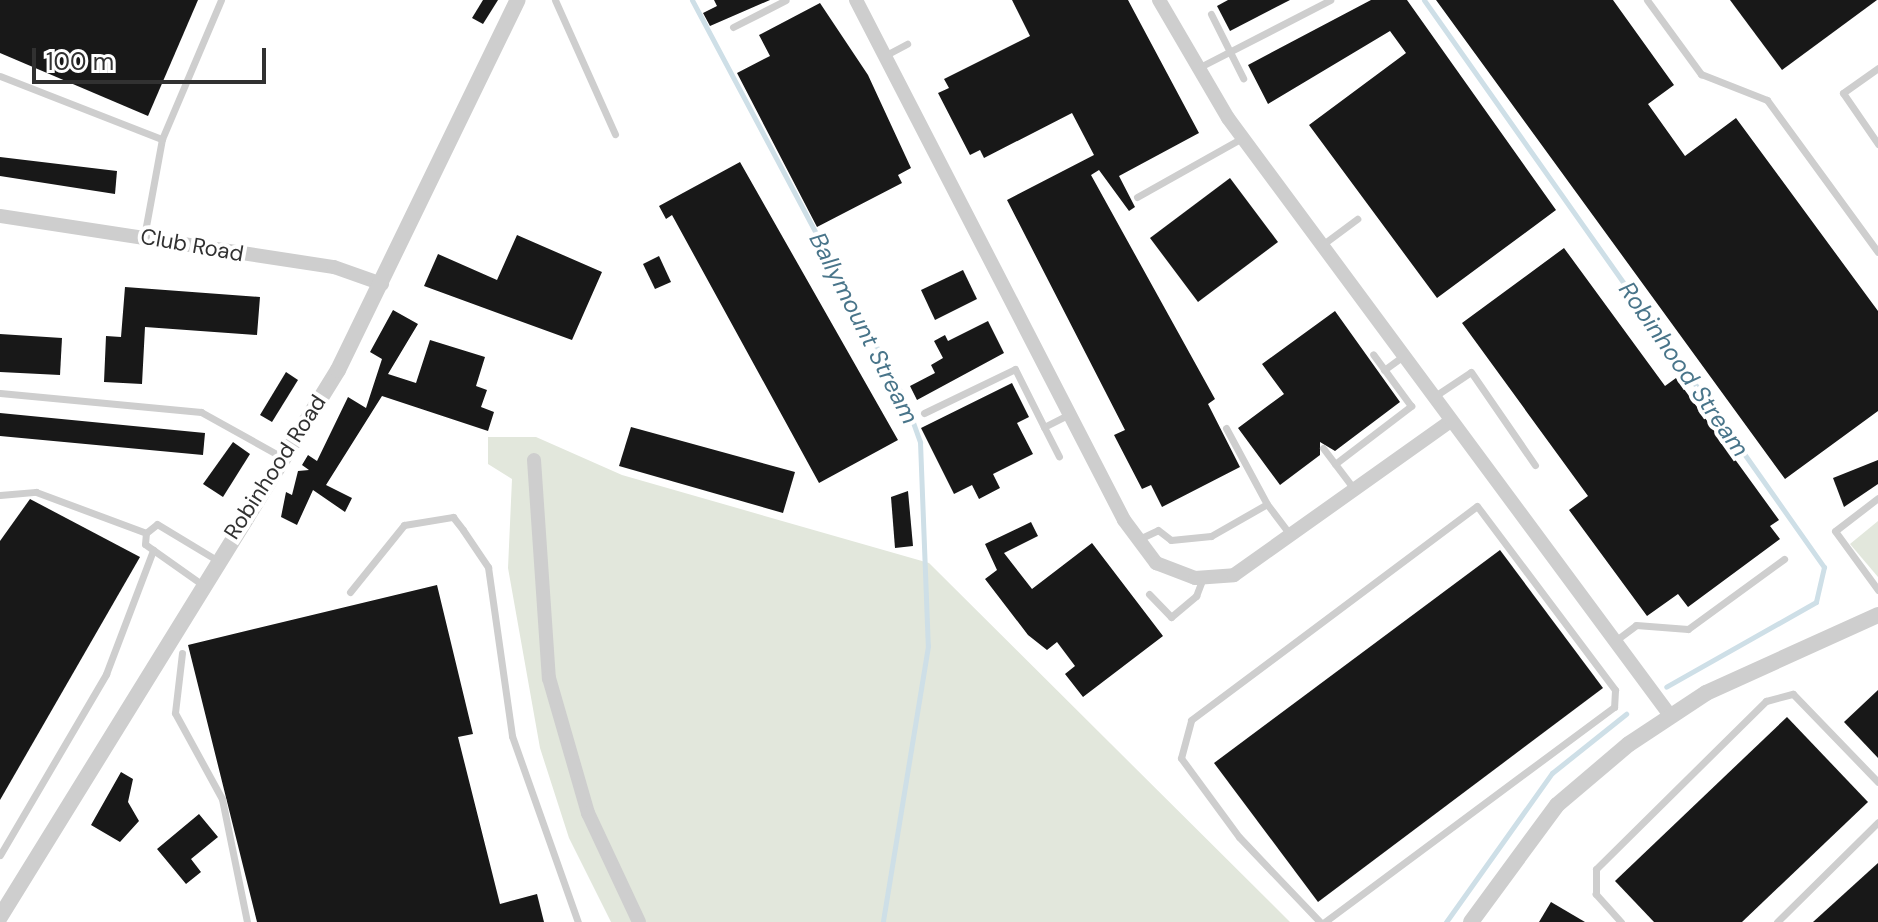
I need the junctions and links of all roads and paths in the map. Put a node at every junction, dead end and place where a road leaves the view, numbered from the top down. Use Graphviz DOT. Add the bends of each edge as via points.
graph roads {
  1 [pos="221,0"];
  2 [pos="518,0"];
  3 [pos="555,0"];
  4 [pos="786,0"];
  5 [pos="856,0"];
  6 [pos="1159,0"];
  7 [pos="1330,0"];
  8 [pos="1647,0"];
  9 [pos="1211,14"];
  10 [pos="733,27"];
  11 [pos="907,44"];
  12 [pos="1230,52"];
  13 [pos="886,55"];
  14 [pos="1878,68"];
  15 [pos="1194,70"];
  16 [pos="0,76"];
  17 [pos="1243,78"];
  18 [pos="615,134"];
  19 [pos="1242,138"];
  20 [pos="162,139"];
  21 [pos="1878,144"];
  22 [pos="1137,197"];
  23 [pos="0,216"];
  24 [pos="1357,219"];
  25 [pos="144,237"];
  26 [pos="1322,245"];
  27 [pos="1878,252"];
  28 [pos="382,284"];
  29 [pos="1373,354"];
  30 [pos="1403,356"];
  31 [pos="1384,370"];
  32 [pos="0,393"];
  33 [pos="1433,398"];
  34 [pos="924,413"];
  35 [pos="1070,414"];
  36 [pos="1451,421"];
  37 [pos="1044,427"];
  38 [pos="1226,428"];
  39 [pos="1323,448"];
  40 [pos="1059,456"];
  41 [pos="282,457"];
  42 [pos="534,460"];
  43 [pos="1335,464"];
  44 [pos="1535,465"];
  45 [pos="1355,491"];
  46 [pos="0,495"];
  47 [pos="1878,498"];
  48 [pos="1267,504"];
  49 [pos="146,533"];
  50 [pos="1292,537"];
  51 [pos="1135,541"];
  52 [pos="153,550"];
  53 [pos="215,559"];
  54 [pos="1784,559"];
  55 [pos="1203,578"];
  56 [pos="200,583"];
  57 [pos="1878,590"];
  58 [pos="350,592"];
  59 [pos="1149,594"];
  60 [pos="1878,615"];
  61 [pos="1615,641"];
  62 [pos="182,653"];
  63 [pos="1669,714"];
  64 [pos="1878,782"];
  65 [pos="1878,822"];
  66 [pos="0,855"];
  67 [pos="0,917"];
  68 [pos="247,922"];
  69 [pos="578,922"];
  70 [pos="639,922"];
  71 [pos="1322,922"];
  72 [pos="1471,922"];
  73 [pos="1621,922"];
  74 [pos="1777,922"];
  1 -- 20 [label="lane"];
  2 -- 28 [label="street, Robinhood Road"];
  3 -- 18 [label="lane"];
  4 -- 10 [label="lane"];
  5 -- 13 [label="street"];
  6 -- 15 [label="street"];
  7 -- 12 [label="lane"];
  8 -- 27 [label="lane" via="1701,74 1767,100"];
  9 -- 12 [label="lane"];
  11 -- 13 [label="lane"];
  12 -- 15 [label="lane"];
  12 -- 17 [label="lane"];
  13 -- 35 [label="street"];
  14 -- 21 [label="lane" via="1843,93"];
  15 -- 19 [label="street"];
  16 -- 20 [label="lane"];
  19 -- 22 [label="lane"];
  19 -- 26 [label="street"];
  20 -- 25 [label="lane"];
  23 -- 25 [label="street, Club Road"];
  24 -- 26 [label="lane"];
  25 -- 28 [label="street, Club Road" via="334,267"];
  26 -- 30 [label="street"];
  28 -- 41 [label="street, Robinhood Road"];
  29 -- 31 [label="lane"];
  30 -- 31 [label="lane"];
  30 -- 33 [label="street"];
  31 -- 43 [label="lane" via="1411,406"];
  32 -- 41 [label="lane" via="201,412"];
  33 -- 36 [label="street"];
  33 -- 44 [label="lane" via="1471,372"];
  34 -- 37 [label="lane" via="1015,369"];
  35 -- 37 [label="lane"];
  35 -- 51 [label="street"];
  36 -- 45 [label="street"];
  36 -- 61 [label="street"];
  37 -- 40 [label="lane"];
  38 -- 48 [label="lane"];
  39 -- 43 [label="lane"];
  41 -- 53 [label="street, Robinhood Road"];
  42 -- 70 [label="street" via="549,678 588,813"];
  43 -- 45 [label="lane"];
  45 -- 50 [label="street"];
  46 -- 49 [label="lane" via="36,492"];
  47 -- 57 [label="lane" via="1835,531"];
  48 -- 50 [label="lane"];
  48 -- 51 [label="lane" via="1211,536 1171,540 1158,530"];
  49 -- 52 [label="lane"];
  49 -- 53 [label="lane" via="157,524"];
  50 -- 55 [label="street" via="1234,575"];
  51 -- 55 [label="street" via="1167,569"];
  52 -- 56 [label="lane"];
  52 -- 66 [label="lane" via="106,674"];
  53 -- 56 [label="street, Robinhood Road"];
  54 -- 61 [label="lane" via="1688,629 1636,625"];
  55 -- 59 [label="lane" via="1196,596 1171,617"];
  56 -- 67 [label="street, Robinhood Road"];
  58 -- 69 [label="lane" via="404,525 453,517 472,542 488,567 512,736"];
  60 -- 63 [label="street"];
  61 -- 63 [label="street"];
  62 -- 68 [label="lane" via="175,713 222,799"];
  63 -- 72 [label="street" via="1557,805"];
  64 -- 73 [label="lane" via="1793,694 1766,701 1596,869 1596,894"];
  65 -- 74 [label="lane"];
  71 -- 71 [label="lane" via="1239,837 1181,758 1191,720 1477,506 1615,690 1614,707"];
}
